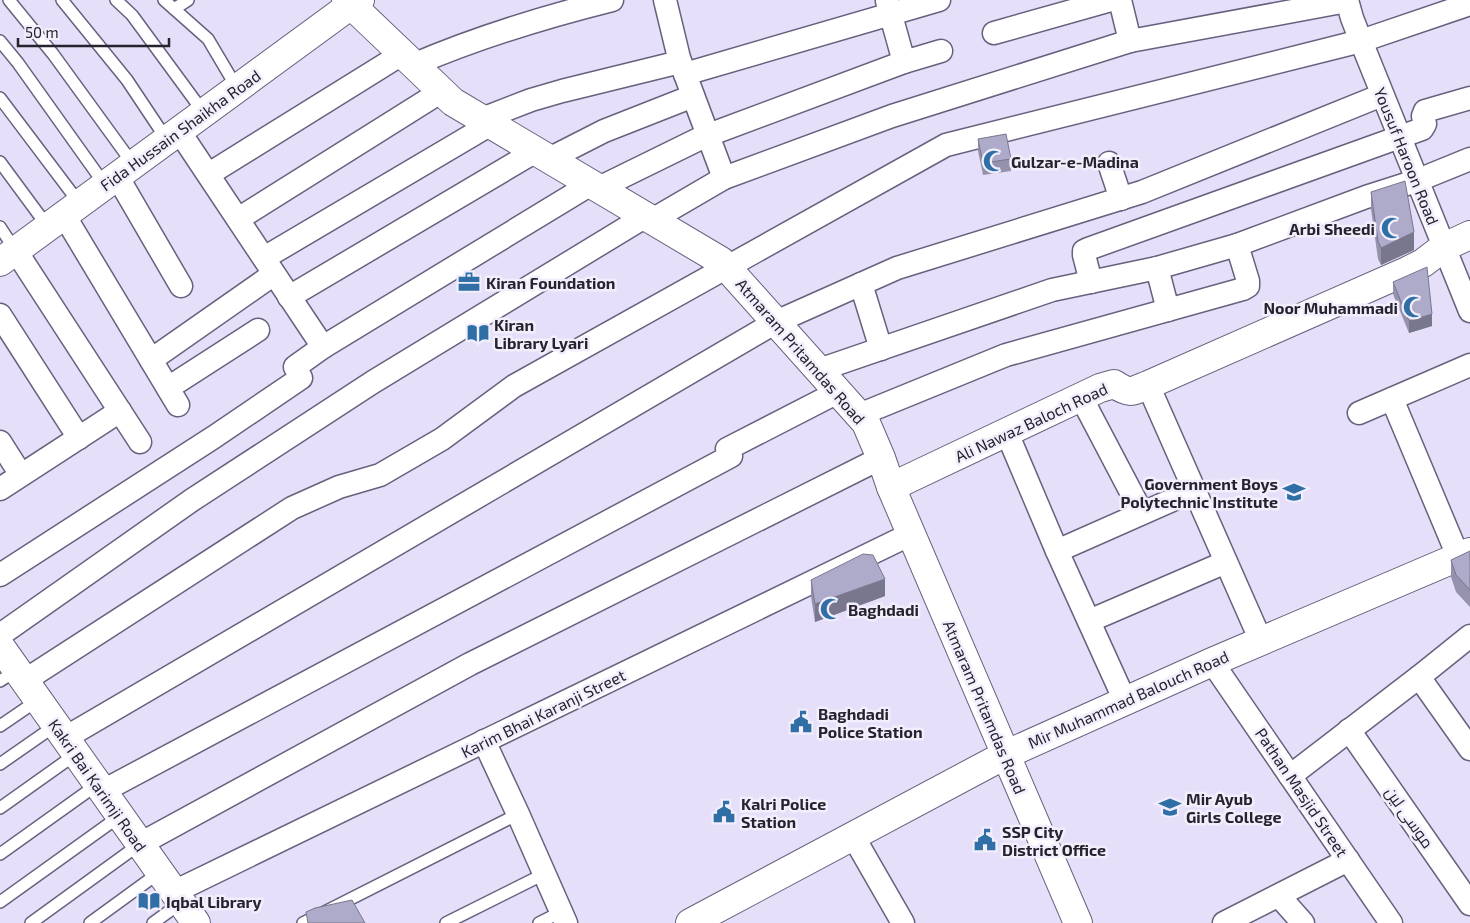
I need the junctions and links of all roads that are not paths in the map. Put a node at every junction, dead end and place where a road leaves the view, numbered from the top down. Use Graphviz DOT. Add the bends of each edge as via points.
graph roads {
  1 [pos="9,0"];
  2 [pos="62,0"];
  3 [pos="116,0"];
  4 [pos="164,0"];
  5 [pos="188,0"];
  6 [pos="612,0"];
  7 [pos="665,0"];
  8 [pos="938,0"];
  9 [pos="1111,0"];
  10 [pos="1120,0"];
  11 [pos="1347,0"];
  12 [pos="352,2"];
  13 [pos="1470,4"];
  14 [pos="1301,5"];
  15 [pos="889,7"];
  16 [pos="174,9"];
  17 [pos="994,33"];
  18 [pos="0,41"];
  19 [pos="1130,41"];
  20 [pos="1360,41"];
  21 [pos="942,51"];
  22 [pos="408,59"];
  23 [pos="904,62"];
  24 [pos="682,68"];
  25 [pos="237,88"];
  26 [pos="442,91"];
  27 [pos="1382,95"];
  28 [pos="693,96"];
  29 [pos="0,98"];
  30 [pos="1470,98"];
  31 [pos="204,113"];
  32 [pos="487,122"];
  33 [pos="173,135"];
  34 [pos="707,136"];
  35 [pos="1399,138"];
  36 [pos="543,155"];
  37 [pos="1470,159"];
  38 [pos="0,162"];
  39 [pos="1109,163"];
  40 [pos="209,174"];
  41 [pos="118,175"];
  42 [pos="724,178"];
  43 [pos="1416,180"];
  44 [pos="595,186"];
  45 [pos="1120,199"];
  46 [pos="64,215"];
  47 [pos="649,218"];
  48 [pos="238,219"];
  49 [pos="0,227"];
  50 [pos="1470,235"];
  51 [pos="1237,245"];
  52 [pos="1444,247"];
  53 [pos="8,256"];
  54 [pos="269,266"];
  55 [pos="726,266"];
  56 [pos="1158,268"];
  57 [pos="1091,282"];
  58 [pos="861,284"];
  59 [pos="181,286"];
  60 [pos="289,296"];
  61 [pos="1168,310"];
  62 [pos="1470,312"];
  63 [pos="0,315"];
  64 [pos="776,322"];
  65 [pos="258,330"];
  66 [pos="323,347"];
  67 [pos="881,349"];
  68 [pos="151,360"];
  69 [pos="1470,365"];
  70 [pos="819,370"];
  71 [pos="1148,385"];
  72 [pos="838,392"];
  73 [pos="1081,397"];
  74 [pos="1392,399"];
  75 [pos="120,411"];
  76 [pos="1359,413"];
  77 [pos="860,416"];
  78 [pos="1007,433"];
  79 [pos="79,438"];
  80 [pos="0,442"];
  81 [pos="140,442"];
  82 [pos="881,458"];
  83 [pos="21,475"];
  84 [pos="891,487"];
  85 [pos="0,489"];
  86 [pos="1195,490"];
  87 [pos="1142,514"];
  88 [pos="911,534"];
  89 [pos="1057,551"];
  90 [pos="1464,554"];
  91 [pos="1226,562"];
  92 [pos="0,575"];
  93 [pos="1089,621"];
  94 [pos="0,636"];
  95 [pos="1470,636"];
  96 [pos="1261,641"];
  97 [pos="0,646"];
  98 [pos="1212,662"];
  99 [pos="1419,677"];
  100 [pos="20,683"];
  101 [pos="1125,700"];
  102 [pos="0,726"];
  103 [pos="1349,730"];
  104 [pos="66,739"];
  105 [pos="484,741"];
  106 [pos="1470,749"];
  107 [pos="1005,754"];
  108 [pos="0,764"];
  109 [pos="1290,776"];
  110 [pos="100,788"];
  111 [pos="0,808"];
  112 [pos="518,814"];
  113 [pos="120,816"];
  114 [pos="853,836"];
  115 [pos="140,844"];
  116 [pos="0,854"];
  117 [pos="1348,860"];
  118 [pos="544,874"];
  119 [pos="1279,896"];
  120 [pos="178,897"];
  121 [pos="0,902"];
  122 [pos="1470,904"];
  123 [pos="563,917"];
  124 [pos="1233,921"];
  125 [pos="32,923"];
  126 [pos="90,923"];
  127 [pos="153,923"];
  128 [pos="303,923"];
  129 [pos="446,923"];
  130 [pos="539,923"];
  131 [pos="690,923"];
  132 [pos="903,923"];
  133 [pos="1078,923"];
  134 [pos="1293,923"];
  135 [pos="1303,923"];
  136 [pos="1391,923"];
  1 -- 41 [label="lane" via="53,54"];
  2 -- 33 [label="lane"];
  3 -- 31 [label="lane" via="132,15"];
  4 -- 16 [label="lane"];
  5 -- 16 [label="lane"];
  6 -- 22 [label="street"];
  7 -- 24 [label="street"];
  8 -- 15 [label="street"];
  9 -- 17 [label="street"];
  10 -- 19 [label="street"];
  11 -- 14 [label="street"];
  11 -- 20 [label="street, Yousuf Haroon Road"];
  12 -- 22 [label="street, Atmaram Pritamdas Road"];
  12 -- 25 [label="street, Fida Hussain Shaikha Road"];
  13 -- 20 [label="street"];
  14 -- 19 [label="street"];
  15 -- 23 [label="street"];
  15 -- 24 [label="street"];
  16 -- 25 [label="lane" via="208,39"];
  18 -- 41 [label="lane"];
  19 -- 42 [label="street" via="892,116"];
  20 -- 27 [label="street, Yousuf Haroon Road"];
  20 -- 55 [label="street" via="946,145"];
  21 -- 23 [label="street"];
  22 -- 26 [label="street, Atmaram Pritamdas Road"];
  22 -- 40 [label="street"];
  23 -- 34 [label="street"];
  24 -- 28 [label="street"];
  24 -- 32 [label="street" via="562,91 531,100"];
  25 -- 31 [label="street, Fida Hussain Shaikha Road"];
  26 -- 32 [label="street, Atmaram Pritamdas Road" via="453,102"];
  26 -- 48 [label="street"];
  27 -- 35 [label="street, Yousuf Haroon Road"];
  27 -- 45 [label="street"];
  28 -- 34 [label="street"];
  28 -- 36 [label="street"];
  29 -- 46 [label="lane"];
  30 -- 35 [label="street" via="1425,111 1422,129"];
  31 -- 33 [label="street, Fida Hussain Shaikha Road"];
  32 -- 36 [label="street, Atmaram Pritamdas Road"];
  32 -- 54 [label="street"];
  33 -- 40 [label="street"];
  33 -- 41 [label="street, Fida Hussain Shaikha Road"];
  34 -- 42 [label="street"];
  34 -- 44 [label="street"];
  35 -- 43 [label="street, Yousuf Haroon Road"];
  35 -- 57 [label="street" via="1088,248 1084,255"];
  36 -- 44 [label="street, Atmaram Pritamdas Road"];
  36 -- 60 [label="street"];
  37 -- 43 [label="street"];
  38 -- 46 [label="lane"];
  39 -- 45 [label="street"];
  40 -- 48 [label="street"];
  41 -- 46 [label="street, Fida Hussain Shaikha Road"];
  41 -- 59 [label="street"];
  42 -- 47 [label="street"];
  43 -- 51 [label="street"];
  43 -- 52 [label="street, Yousuf Haroon Road"];
  44 -- 47 [label="street, Atmaram Pritamdas Road"];
  44 -- 66 [label="street"];
  45 -- 58 [label="street" via="897,268"];
  46 -- 53 [label="street, Fida Hussain Shaikha Road"];
  46 -- 68 [label="street"];
  47 -- 55 [label="street, Atmaram Pritamdas Road"];
  47 -- 94 [label="street" via="373,382 192,500"];
  48 -- 54 [label="street"];
  49 -- 53 [label="lane"];
  50 -- 52 [label="street, Ali Nawaz Baloch Road"];
  51 -- 56 [label="street"];
  51 -- 61 [label="street" via="1248,286"];
  52 -- 62 [label="street, Yousuf Haroon Road"];
  52 -- 71 [label="street, Ali Nawaz Baloch Road" via="1407,271"];
  53 -- 75 [label="street"];
  54 -- 60 [label="street"];
  54 -- 68 [label="street"];
  55 -- 64 [label="street, Atmaram Pritamdas Road"];
  55 -- 100 [label="street" via="514,386 442,439 380,475 339,487 292,508"];
  56 -- 57 [label="street"];
  56 -- 61 [label="street"];
  57 -- 67 [label="street" via="1052,290"];
  58 -- 64 [label="street"];
  58 -- 67 [label="street"];
  60 -- 66 [label="street"];
  61 -- 77 [label="street" via="1006,354"];
  63 -- 79 [label="street"];
  64 -- 70 [label="street, Atmaram Pritamdas Road"];
  64 -- 104 [label="street"];
  65 -- 68 [label="street" via="173,396"];
  66 -- 92 [label="street" via="295,367 301,378"];
  67 -- 70 [label="street"];
  69 -- 74 [label="street"];
  70 -- 72 [label="street, Atmaram Pritamdas Road"];
  71 -- 73 [label="street, Ali Nawaz Baloch Road" via="1131,392 1114,384"];
  71 -- 86 [label="street"];
  72 -- 77 [label="street, Atmaram Pritamdas Road"];
  72 -- 110 [label="street" via="727,449 731,456"];
  73 -- 78 [label="street, Ali Nawaz Baloch Road"];
  73 -- 87 [label="street"];
  74 -- 76 [label="street"];
  74 -- 90 [label="street"];
  75 -- 79 [label="street"];
  75 -- 81 [label="street"];
  77 -- 82 [label="street, Atmaram Pritamdas Road"];
  78 -- 84 [label="street, Ali Nawaz Baloch Road"];
  78 -- 89 [label="street"];
  79 -- 83 [label="street"];
  80 -- 83 [label="street"];
  82 -- 84 [label="street, Atmaram Pritamdas Road"];
  82 -- 115 [label="street" via="470,664"];
  83 -- 85 [label="street"];
  84 -- 88 [label="street, Atmaram Pritamdas Road"];
  86 -- 87 [label="street"];
  86 -- 91 [label="street"];
  87 -- 89 [label="street"];
  88 -- 105 [label="street, Karim Bhai Karanji Street"];
  88 -- 107 [label="street, Atmaram Pritamdas Road"];
  89 -- 93 [label="street"];
  90 -- 96 [label="street, Mir Muhammad Balouch Road"];
  91 -- 93 [label="street"];
  91 -- 96 [label="street"];
  93 -- 101 [label="street"];
  95 -- 99 [label="street"];
  96 -- 98 [label="street, Mir Muhammad Balouch Road"];
  97 -- 100 [label="street, Kakri Bai Karimji Road"];
  98 -- 101 [label="street, Mir Muhammad Balouch Road"];
  98 -- 109 [label="street, Pathan Masjid Street"];
  99 -- 103 [label="street"];
  99 -- 106 [label="street"];
  100 -- 102 [label="lane"];
  100 -- 104 [label="street, Kakri Bai Karimji Road"];
  101 -- 107 [label="street, Mir Muhammad Balouch Road"];
  103 -- 109 [label="street"];
  103 -- 122 [label="street, موسی لین"];
  104 -- 108 [label="lane"];
  104 -- 110 [label="street, Kakri Bai Karimji Road"];
  104 -- 111 [label="lane"];
  105 -- 112 [label="street"];
  105 -- 120 [label="street, Karim Bhai Karanji Street"];
  107 -- 114 [label="street, Mir Muhammad Balouch Road"];
  107 -- 133 [label="street, Atmaram Pritamdas Road"];
  109 -- 117 [label="street, Pathan Masjid Street"];
  110 -- 113 [label="street, Kakri Bai Karimji Road"];
  110 -- 116 [label="lane"];
  112 -- 118 [label="street"];
  112 -- 128 [label="lane"];
  113 -- 115 [label="street, Kakri Bai Karimji Road"];
  113 -- 121 [label="lane"];
  114 -- 131 [label="street, Mir Muhammad Balouch Road"];
  114 -- 132 [label="street"];
  115 -- 120 [label="street, Kakri Bai Karimji Road"];
  115 -- 125 [label="lane"];
  117 -- 119 [label="street"];
  117 -- 136 [label="street, Pathan Masjid Street"];
  118 -- 123 [label="street"];
  118 -- 129 [label="lane"];
  119 -- 124 [label="street"];
  119 -- 134 [label="street"];
  119 -- 135 [label="street"];
  120 -- 126 [label="lane"];
  120 -- 127 [label="lane"];
  123 -- 130 [label="lane"];
}
